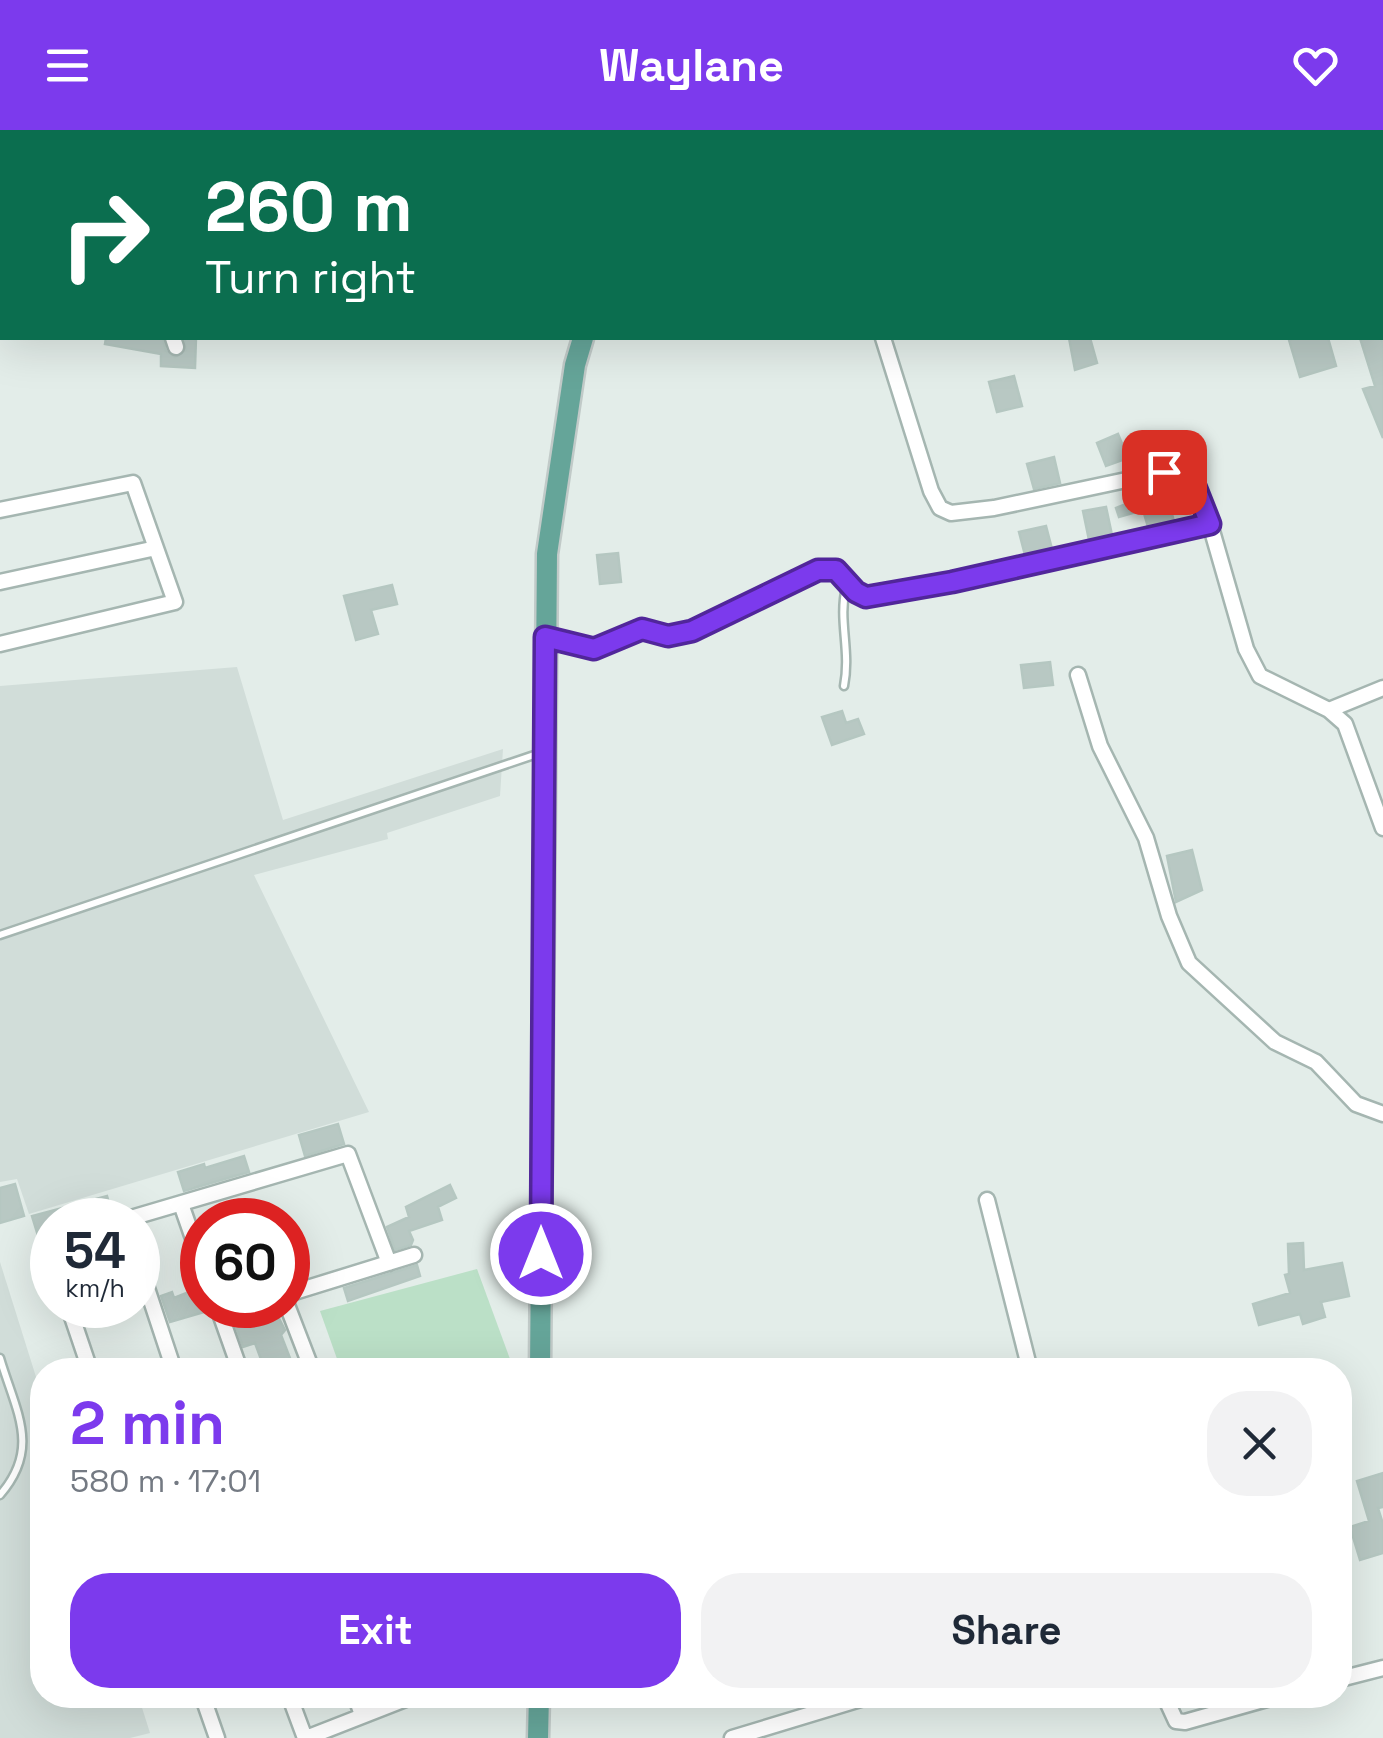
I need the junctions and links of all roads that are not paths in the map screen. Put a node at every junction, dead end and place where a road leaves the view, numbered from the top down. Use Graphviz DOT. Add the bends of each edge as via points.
graph roads {
  1 [pos="582,340"];
  2 [pos="884,340"];
  3 [pos="0,510"];
  4 [pos="1210,524"];
  5 [pos="156,548"];
  6 [pos="848,580"];
  7 [pos="0,582"];
  8 [pos="545,637"];
  9 [pos="0,644"];
  10 [pos="1078,675"];
  11 [pos="844,686"];
  12 [pos="1383,688"];
  13 [pos="1329,710"];
  14 [pos="544,751"];
  15 [pos="1383,828"];
  16 [pos="0,936"];
  17 [pos="1383,1114"];
  18 [pos="201,1198"];
  19 [pos="987,1200"];
  20 [pos="414,1254"];
  21 [pos="388,1262"];
  22 [pos="310,1287"];
  23 [pos="76,1328"];
  24 [pos="160,1328"];
  25 [pos="225,1328"];
  26 [pos="296,1328"];
  27 [pos="0,1358"];
  28 [pos="86,1358"];
  29 [pos="170,1358"];
  30 [pos="236,1358"];
  31 [pos="307,1358"];
  32 [pos="540,1358"];
  33 [pos="1027,1358"];
  34 [pos="0,1495"];
  35 [pos="1383,1668"];
  36 [pos="1352,1675"];
  37 [pos="207,1708"];
  38 [pos="294,1708"];
  39 [pos="360,1708"];
  40 [pos="381,1708"];
  41 [pos="538,1708"];
  42 [pos="831,1708"];
  43 [pos="1170,1708"];
  44 [pos="1234,1708"];
  45 [pos="362,1715"];
  46 [pos="217,1738"];
  47 [pos="306,1738"];
  48 [pos="538,1738"];
  49 [pos="732,1738"];
  1 -- 8 [label="main road" via="547,554"];
  2 -- 4 [label="street" via="940,508 994,508 1178,471 1191,476"];
  3 -- 5 [label="street" via="133,483"];
  4 -- 6 [label="street" via="866,597"];
  4 -- 13 [label="street" via="1246,650 1260,676"];
  5 -- 7 [label="street"];
  5 -- 9 [label="street" via="175,602"];
  6 -- 8 [label="street" via="836,570 818,570 692,631 668,636 642,629 594,649"];
  6 -- 11 [label="lane" via="841,609 849,662"];
  8 -- 14 [label="main road"];
  10 -- 17 [label="street" via="1100,746 1146,838 1189,963 1275,1042 1316,1062 1356,1104"];
  12 -- 13 [label="street"];
  13 -- 15 [label="street" via="1354,740"];
  14 -- 16 [label="lane"];
  14 -- 32 [label="main road"];
  18 -- 21 [label="street" via="348,1154"];
  19 -- 33 [label="street"];
  20 -- 21 [label="street"];
  21 -- 22 [label="street"];
  23 -- 28 [label="street"];
  24 -- 29 [label="street"];
  25 -- 30 [label="street"];
  26 -- 31 [label="street"];
  27 -- 34 [label="lane" via="24,1454"];
  35 -- 36 [label="street"];
  37 -- 46 [label="street"];
  38 -- 47 [label="street"];
  39 -- 45 [label="street"];
  40 -- 45 [label="street"];
  41 -- 48 [label="main road"];
  42 -- 49 [label="street"];
  43 -- 44 [label="street" via="1185,1722"];
  45 -- 47 [label="street"];
}
